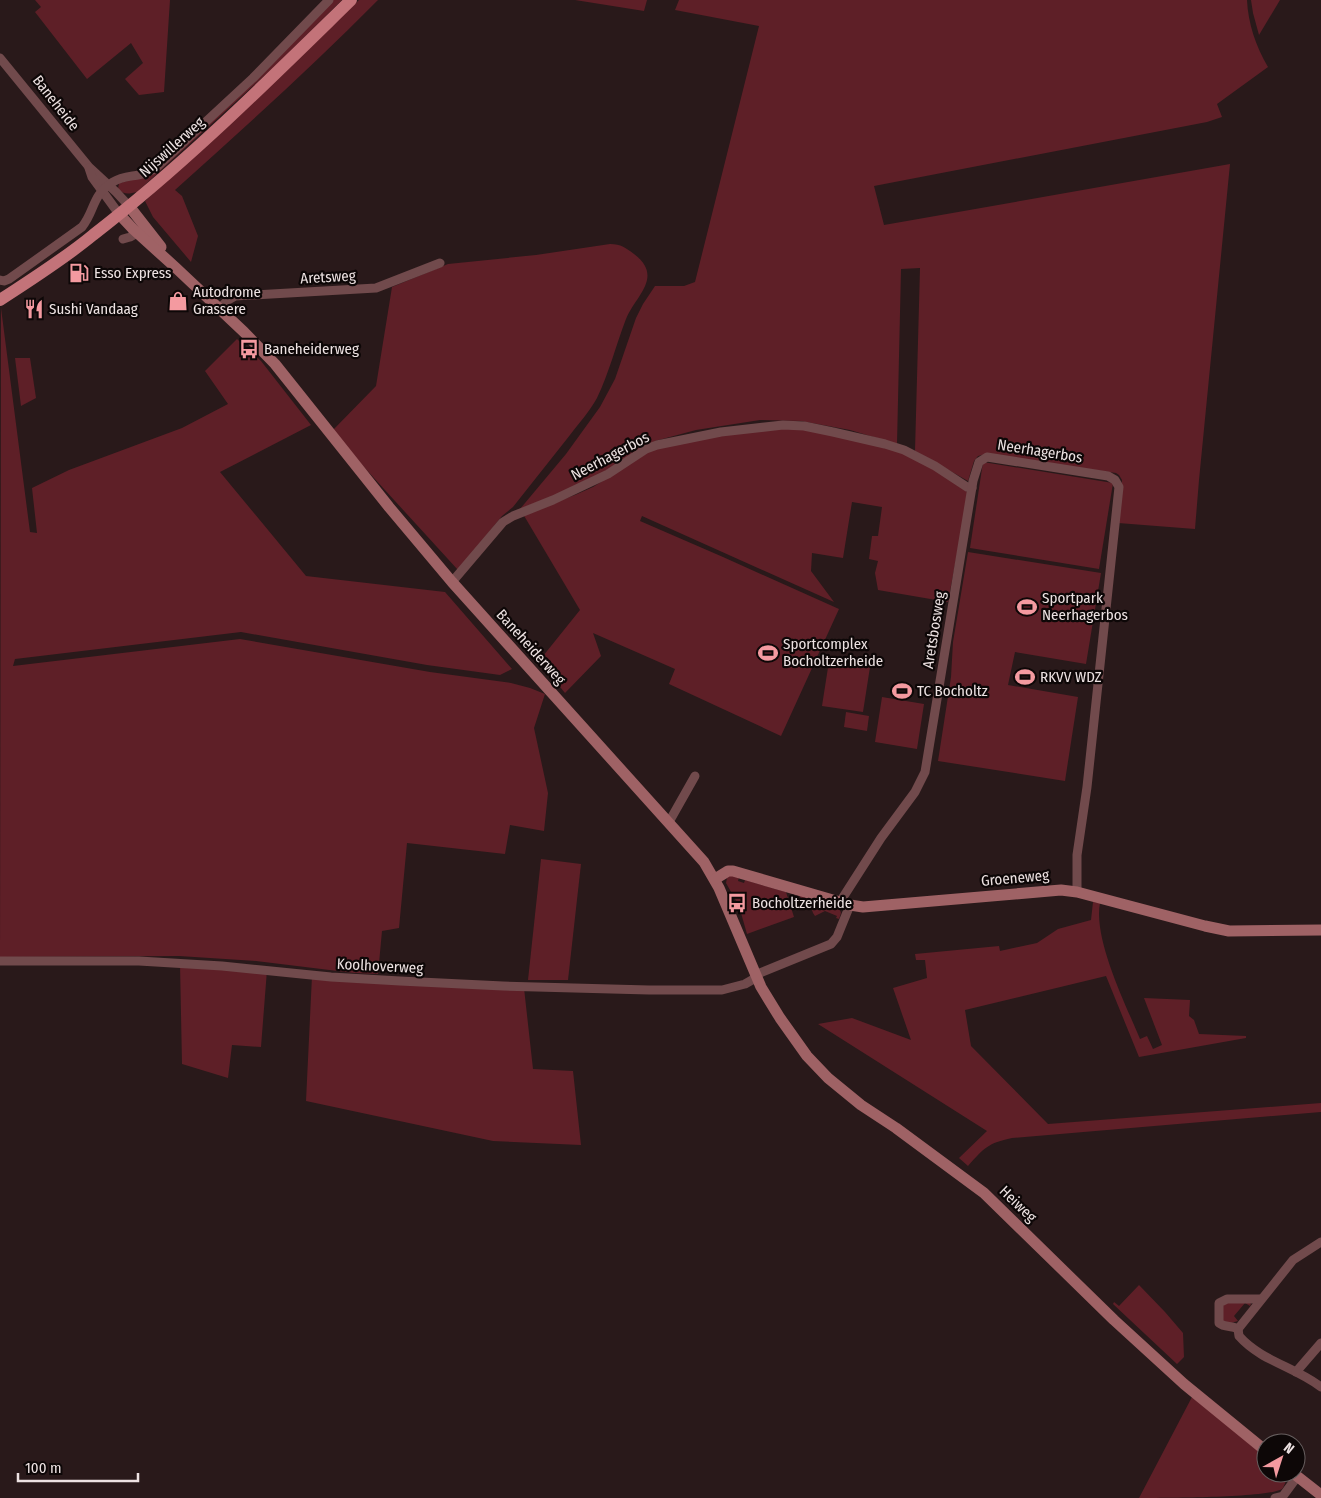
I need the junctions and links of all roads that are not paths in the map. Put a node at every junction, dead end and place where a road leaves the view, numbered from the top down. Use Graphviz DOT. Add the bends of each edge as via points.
graph roads {
  1 [pos="329,0"];
  2 [pos="351,0"];
  3 [pos="0,58"];
  4 [pos="106,188"];
  5 [pos="124,210"];
  6 [pos="137,233"];
  7 [pos="123,239"];
  8 [pos="440,263"];
  9 [pos="175,267"];
  10 [pos="2,280"];
  11 [pos="0,300"];
  12 [pos="219,310"];
  13 [pos="972,488"];
  14 [pos="452,582"];
  15 [pos="695,776"];
  16 [pos="669,822"];
  17 [pos="715,879"];
  18 [pos="1077,892"];
  19 [pos="845,904"];
  20 [pos="1321,930"];
  21 [pos="0,961"];
  22 [pos="756,977"];
  23 [pos="1321,1242"];
  24 [pos="1261,1298"];
  25 [pos="1238,1329"];
  26 [pos="1321,1343"];
  27 [pos="1296,1372"];
  28 [pos="1321,1386"];
  29 [pos="1256,1443"];
  30 [pos="1290,1483"];
  31 [pos="1305,1483"];
  32 [pos="1321,1495"];
  33 [pos="1281,1497"];
  1 -- 4 [label="street, Nijswillerweg" via="248,84 158,166 144,174 118,180"];
  2 -- 5 [label="main road, Nijswillerweg"];
  3 -- 4 [label="street, Baneheide" via="88,167 92,177"];
  4 -- 5 [label="street, Baneheide"];
  4 -- 10 [label="street" via="94,200 82,227 48,253"];
  5 -- 6 [label="street, Baneheiderweg"];
  5 -- 9 [label="street, Baneheiderweg"];
  5 -- 11 [label="main road, Nijswillerweg" via="71,252"];
  6 -- 7 [label="street"];
  6 -- 9 [label="street, Baneheiderweg"];
  8 -- 12 [label="street, Aretsweg" via="376,288 235,296"];
  9 -- 12 [label="street, Baneheiderweg"];
  12 -- 14 [label="street, Baneheiderweg" via="275,364"];
  13 -- 14 [label="street, Neerhagerbos" via="904,450 833,432 783,424 721,432 658,445 608,474 508,518"];
  13 -- 18 [label="street, Neerhagerbos" via="978,465 987,457 1110,477 1118,484 1087,788 1077,855"];
  13 -- 19 [label="street, Aretsbosweg" via="925,772 915,792 881,838"];
  14 -- 16 [label="street, Baneheiderweg"];
  15 -- 16 [label="street"];
  16 -- 17 [label="street, Baneheiderweg"];
  17 -- 19 [label="street, Groeneweg" via="733,871"];
  17 -- 22 [label="street, Baneheiderweg"];
  18 -- 19 [label="street, Groeneweg" via="1047,890 863,906"];
  18 -- 20 [label="street, Groeneweg" via="1229,931"];
  19 -- 22 [label="street, Koolhoverweg" via="837,937 831,944"];
  21 -- 22 [label="street, Koolhoverweg" via="149,961 390,981 640,990 722,990 745,984"];
  22 -- 29 [label="street, Heiweg" via="788,1031 828,1078 861,1106 984,1193 1114,1320 1184,1384"];
  23 -- 24 [label="street" via="1293,1260"];
  24 -- 25 [label="street"];
  24 -- 25 [label="street" via="1227,1299 1219,1303 1219,1323"];
  25 -- 27 [label="street" via="1241,1339 1258,1352"];
  26 -- 27 [label="street"];
  27 -- 28 [label="street"];
  30 -- 33 [label="street"];
  31 -- 32 [label="street"];
}
